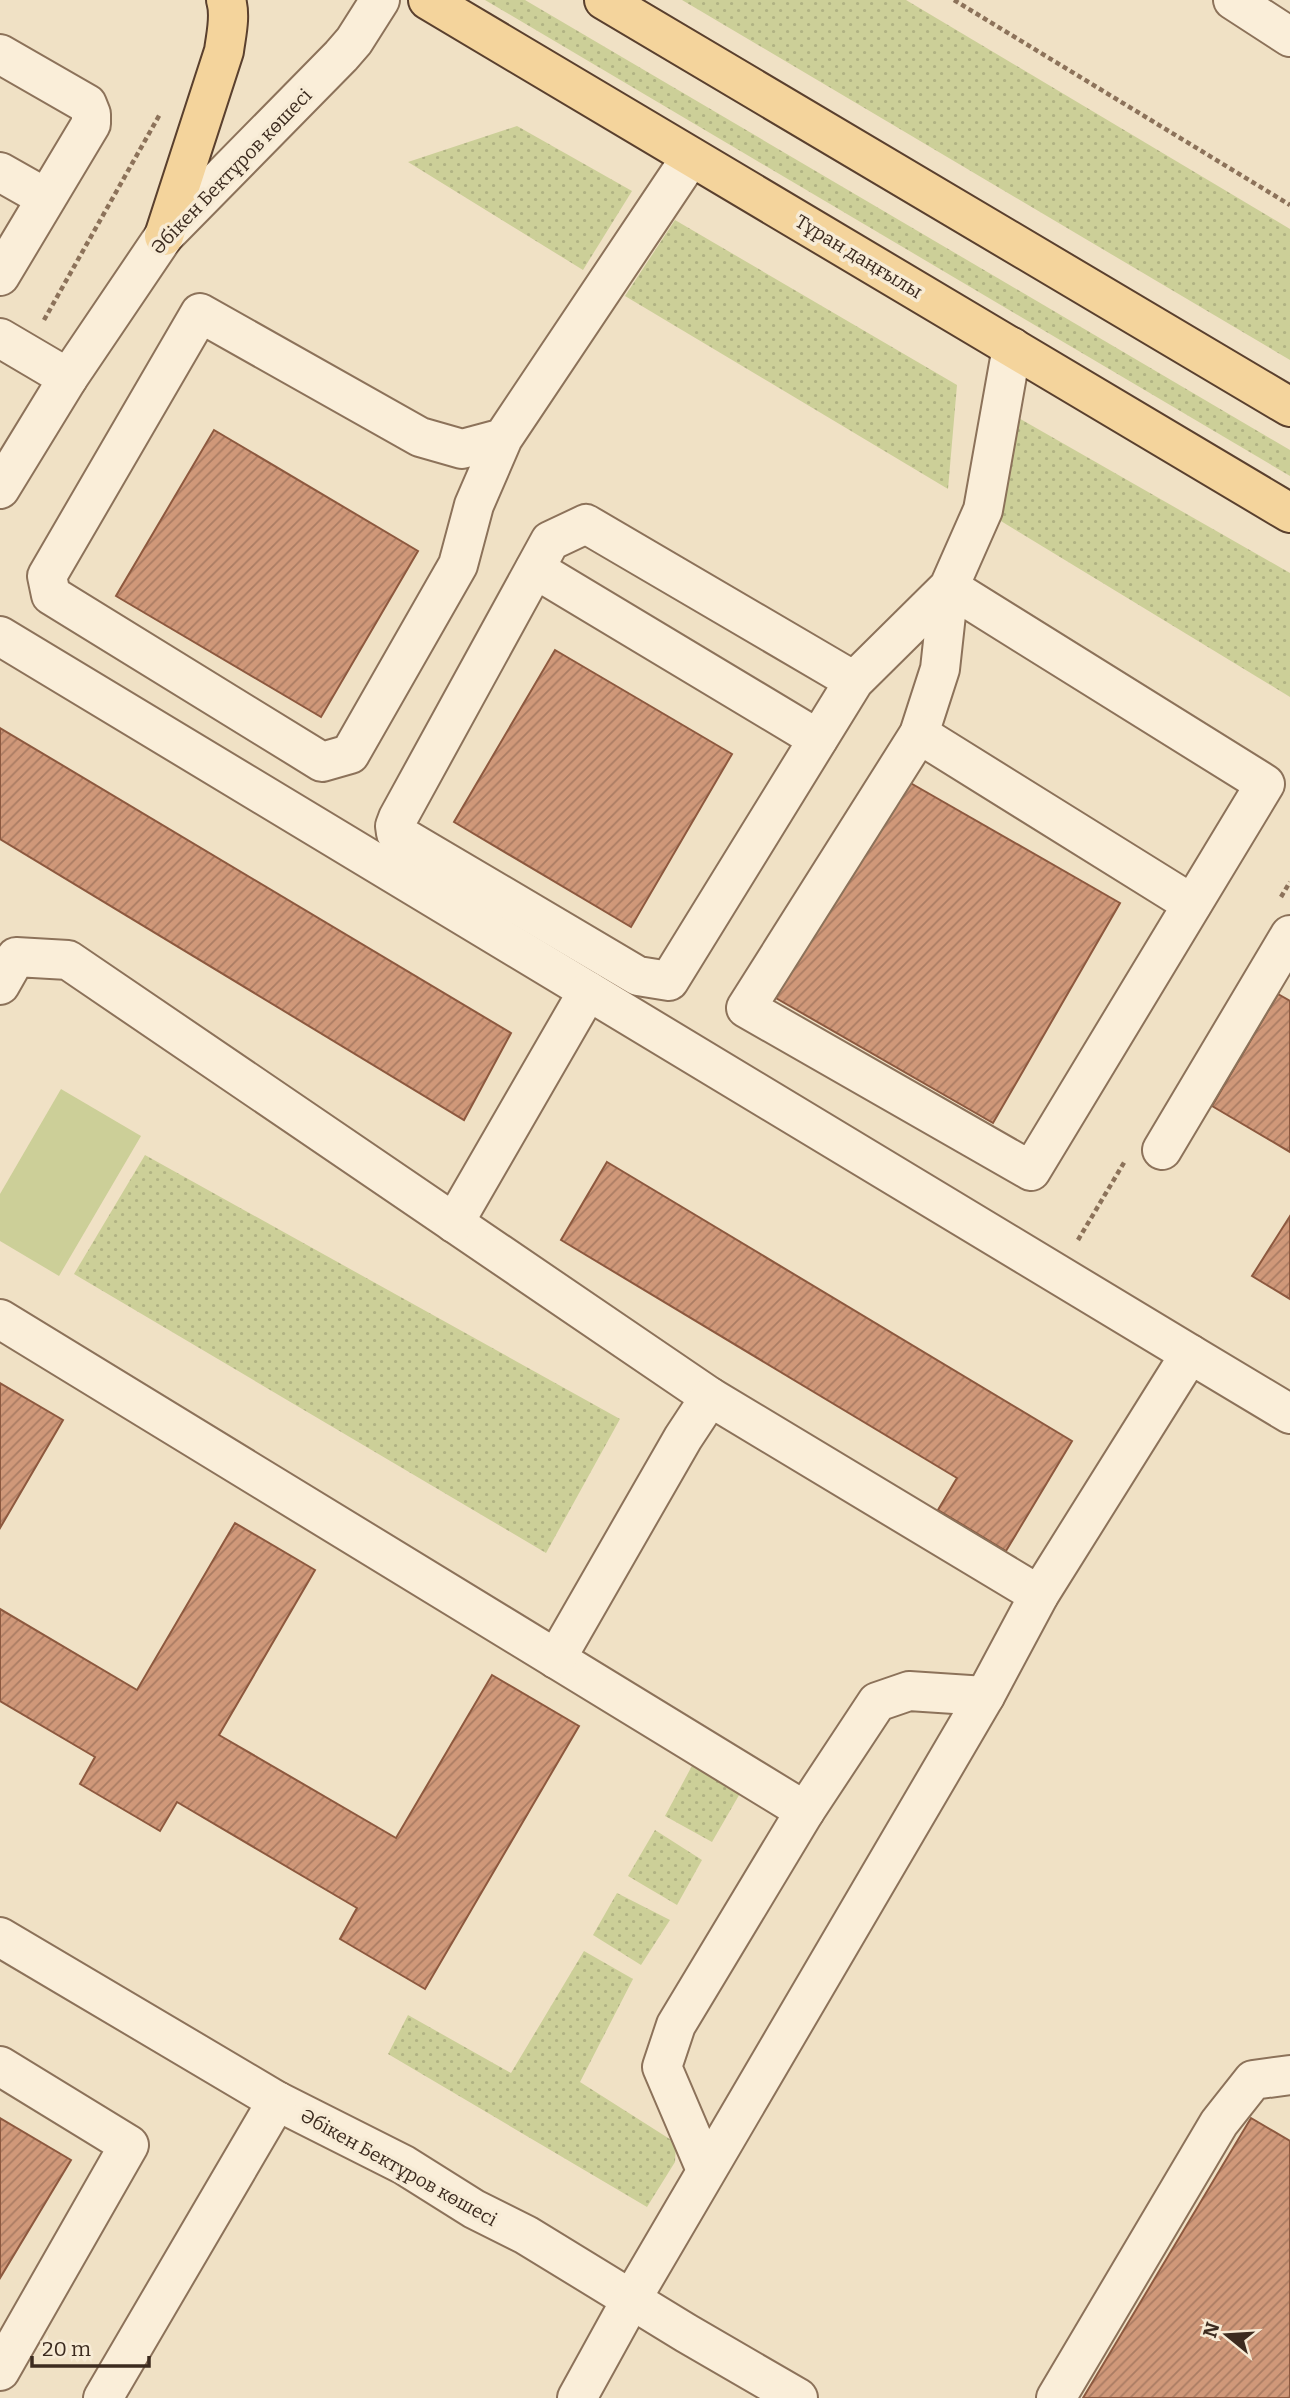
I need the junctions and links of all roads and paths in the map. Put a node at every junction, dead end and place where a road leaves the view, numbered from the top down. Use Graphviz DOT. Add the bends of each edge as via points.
graph roads {
  1 [pos="226,0"];
  2 [pos="380,0"];
  3 [pos="428,0"];
  4 [pos="604,0"];
  5 [pos="954,0"];
  6 [pos="1233,0"];
  7 [pos="1290,37"];
  8 [pos="0,54"];
  9 [pos="161,111"];
  10 [pos="691,157"];
  11 [pos="0,172"];
  12 [pos="46,198"];
  13 [pos="1290,205"];
  14 [pos="163,236"];
  15 [pos="0,276"];
  16 [pos="12,346"];
  17 [pos="1012,347"];
  18 [pos="68,378"];
  19 [pos="1290,408"];
  20 [pos="503,438"];
  21 [pos="0,489"];
  22 [pos="1290,513"];
  23 [pos="535,569"];
  24 [pos="949,587"];
  25 [pos="0,636"];
  26 [pos="854,681"];
  27 [pos="919,734"];
  28 [pos="818,739"];
  29 [pos="1192,904"];
  30 [pos="1285,955"];
  31 [pos="0,985"];
  32 [pos="588,990"];
  33 [pos="1162,1150"];
  34 [pos="454,1223"];
  35 [pos="0,1319"];
  36 [pos="1190,1354"];
  37 [pos="710,1396"];
  38 [pos="1290,1414"];
  39 [pos="1039,1595"];
  40 [pos="556,1659"];
  41 [pos="985,1696"];
  42 [pos="805,1811"];
  43 [pos="0,1937"];
  44 [pos="0,2066"];
  45 [pos="1290,2075"];
  46 [pos="277,2101"];
  47 [pos="706,2170"];
  48 [pos="631,2300"];
  49 [pos="0,2371"];
  50 [pos="103,2398"];
  51 [pos="577,2398"];
  52 [pos="798,2398"];
  53 [pos="1056,2398"];
  1 -- 14 [label="main road" via="224,51"];
  2 -- 14 [label="street, Әбікен Бектұров көшесі" via="341,56"];
  3 -- 10 [label="main road, Тұран даңғылы"];
  4 -- 19 [label="main road"];
  5 -- 13 [label="path"];
  6 -- 7 [label="street"];
  8 -- 12 [label="street" via="86,104 91,114 91,124"];
  9 -- 16 [label="path"];
  10 -- 17 [label="main road, Тұран даңғылы"];
  10 -- 20 [label="street"];
  11 -- 12 [label="street"];
  12 -- 15 [label="street"];
  14 -- 18 [label="street, Әбікен Бектұров көшесі"];
  16 -- 18 [label="street"];
  17 -- 22 [label="main road, Тұран даңғылы"];
  17 -- 24 [label="street" via="983,510"];
  18 -- 21 [label="street, Әбікен Бектұров көшесі"];
  20 -- 20 [label="street" via="474,505 458,565 350,754 322,762 51,595 47,576 200,313 419,437 462,449"];
  23 -- 26 [label="street" via="550,541 586,524"];
  23 -- 28 [label="street"];
  23 -- 28 [label="street" via="398,818 396,833 638,976 670,981"];
  24 -- 26 [label="street"];
  24 -- 27 [label="street" via="940,669"];
  24 -- 29 [label="street" via="1265,785"];
  25 -- 32 [label="street"];
  26 -- 28 [label="street"];
  27 -- 29 [label="street"];
  27 -- 29 [label="street" via="746,1008 1031,1171"];
  30 -- 33 [label="street"];
  31 -- 34 [label="street" via="16,957 68,960"];
  32 -- 34 [label="street"];
  32 -- 36 [label="street"];
  34 -- 37 [label="street"];
  35 -- 40 [label="street"];
  36 -- 38 [label="street"];
  36 -- 39 [label="street"];
  37 -- 39 [label="street"];
  37 -- 40 [label="street"];
  39 -- 41 [label="street"];
  40 -- 42 [label="street"];
  41 -- 42 [label="street" via="909,1691 877,1702"];
  41 -- 47 [label="street"];
  42 -- 47 [label="street" via="676,2025 662,2067"];
  43 -- 46 [label="street, Әбікен Бектұров көшесі"];
  44 -- 49 [label="street" via="129,2145"];
  45 -- 53 [label="street" via="1254,2080 1219,2123"];
  46 -- 48 [label="street, Әбікен Бектұров көшесі" via="404,2165"];
  46 -- 50 [label="street"];
  47 -- 48 [label="street"];
  48 -- 51 [label="street"];
  48 -- 52 [label="street, Әбікен Бектұров көшесі"];
}
